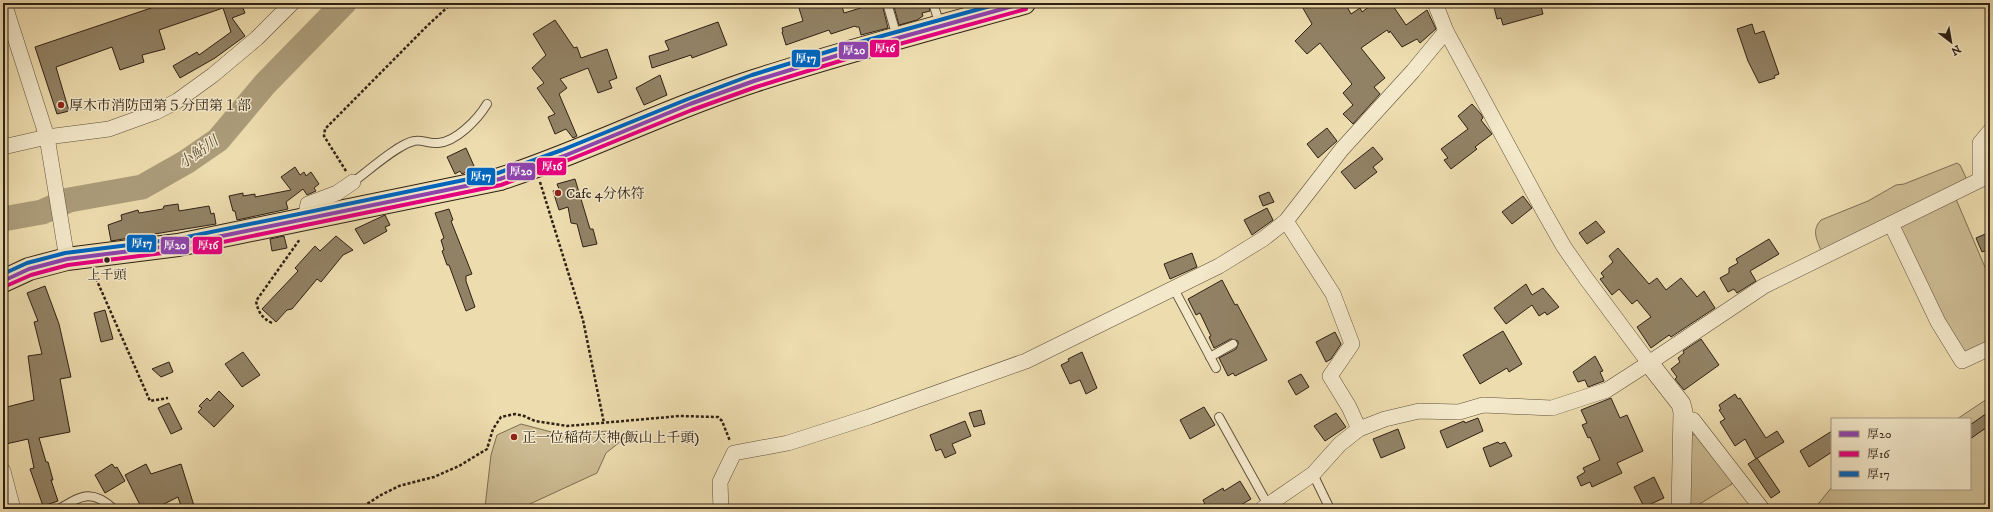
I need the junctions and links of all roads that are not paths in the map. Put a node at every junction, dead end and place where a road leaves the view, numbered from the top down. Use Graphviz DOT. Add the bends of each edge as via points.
graph roads {
  1 [pos="4,3"];
  2 [pos="292,3"];
  3 [pos="887,3"];
  4 [pos="933,3"];
  5 [pos="1024,3"];
  6 [pos="1435,3"];
  7 [pos="940,27"];
  8 [pos="1446,30"];
  9 [pos="897,39"];
  10 [pos="487,104"];
  11 [pos="1990,131"];
  12 [pos="48,140"];
  13 [pos="3,147"];
  14 [pos="1985,174"];
  15 [pos="348,182"];
  16 [pos="311,217"];
  17 [pos="1286,221"];
  18 [pos="1891,224"];
  19 [pos="65,252"];
  20 [pos="3,281"];
  21 [pos="1174,289"];
  22 [pos="1234,344"];
  23 [pos="1990,348"];
  24 [pos="1210,357"];
  25 [pos="1649,363"];
  26 [pos="1216,368"];
  27 [pos="1219,417"];
  28 [pos="1684,419"];
  29 [pos="1359,429"];
  30 [pos="1313,474"];
  31 [pos="4,475"];
  32 [pos="1990,504"];
  33 [pos="1265,507"];
  34 [pos="12,509"];
  35 [pos="59,509"];
  36 [pos="114,509"];
  37 [pos="721,509"];
  38 [pos="1330,509"];
  39 [pos="1681,509"];
  40 [pos="1762,509"];
  41 [pos="1986,509"];
  1 -- 12 [label="street"];
  2 -- 12 [label="street" via="213,75 177,101 156,112 109,129"];
  3 -- 9 [label="lane"];
  4 -- 7 [label="lane"];
  5 -- 7 [label="main road"];
  6 -- 8 [label="street"];
  7 -- 9 [label="main road"];
  8 -- 17 [label="street" via="1413,71 1342,149"];
  8 -- 25 [label="street" via="1564,247"];
  9 -- 16 [label="main road" via="754,81 534,168 487,182"];
  10 -- 15 [label="lane" via="477,119 447,141 437,144 414,140"];
  11 -- 14 [label="street" via="1980,143"];
  12 -- 13 [label="street"];
  12 -- 19 [label="street"];
  14 -- 18 [label="street" via="1980,180"];
  15 -- 16 [label="street" via="308,204"];
  16 -- 19 [label="main road" via="178,245 89,257"];
  17 -- 21 [label="street" via="1263,239 1219,266"];
  17 -- 29 [label="street" via="1334,294 1352,344 1330,376"];
  18 -- 23 [label="street" via="1938,322 1962,361"];
  18 -- 25 [label="street" via="1764,286"];
  19 -- 20 [label="main road"];
  21 -- 24 [label="lane"];
  21 -- 37 [label="street" via="1026,361 788,443 734,453 720,482"];
  22 -- 24 [label="lane"];
  24 -- 26 [label="lane"];
  25 -- 28 [label="street" via="1681,404"];
  25 -- 29 [label="street" via="1607,390 1552,408 1483,405 1459,412 1419,411 1385,419"];
  27 -- 33 [label="lane"];
  28 -- 39 [label="street"];
  28 -- 40 [label="street" via="1693,420"];
  29 -- 30 [label="street" via="1340,444"];
  30 -- 33 [label="street"];
  30 -- 38 [label="lane"];
  31 -- 34 [label="street"];
  32 -- 41 [label="lane"];
  35 -- 36 [label="lane" via="77,498 91,495 103,499"];
}
